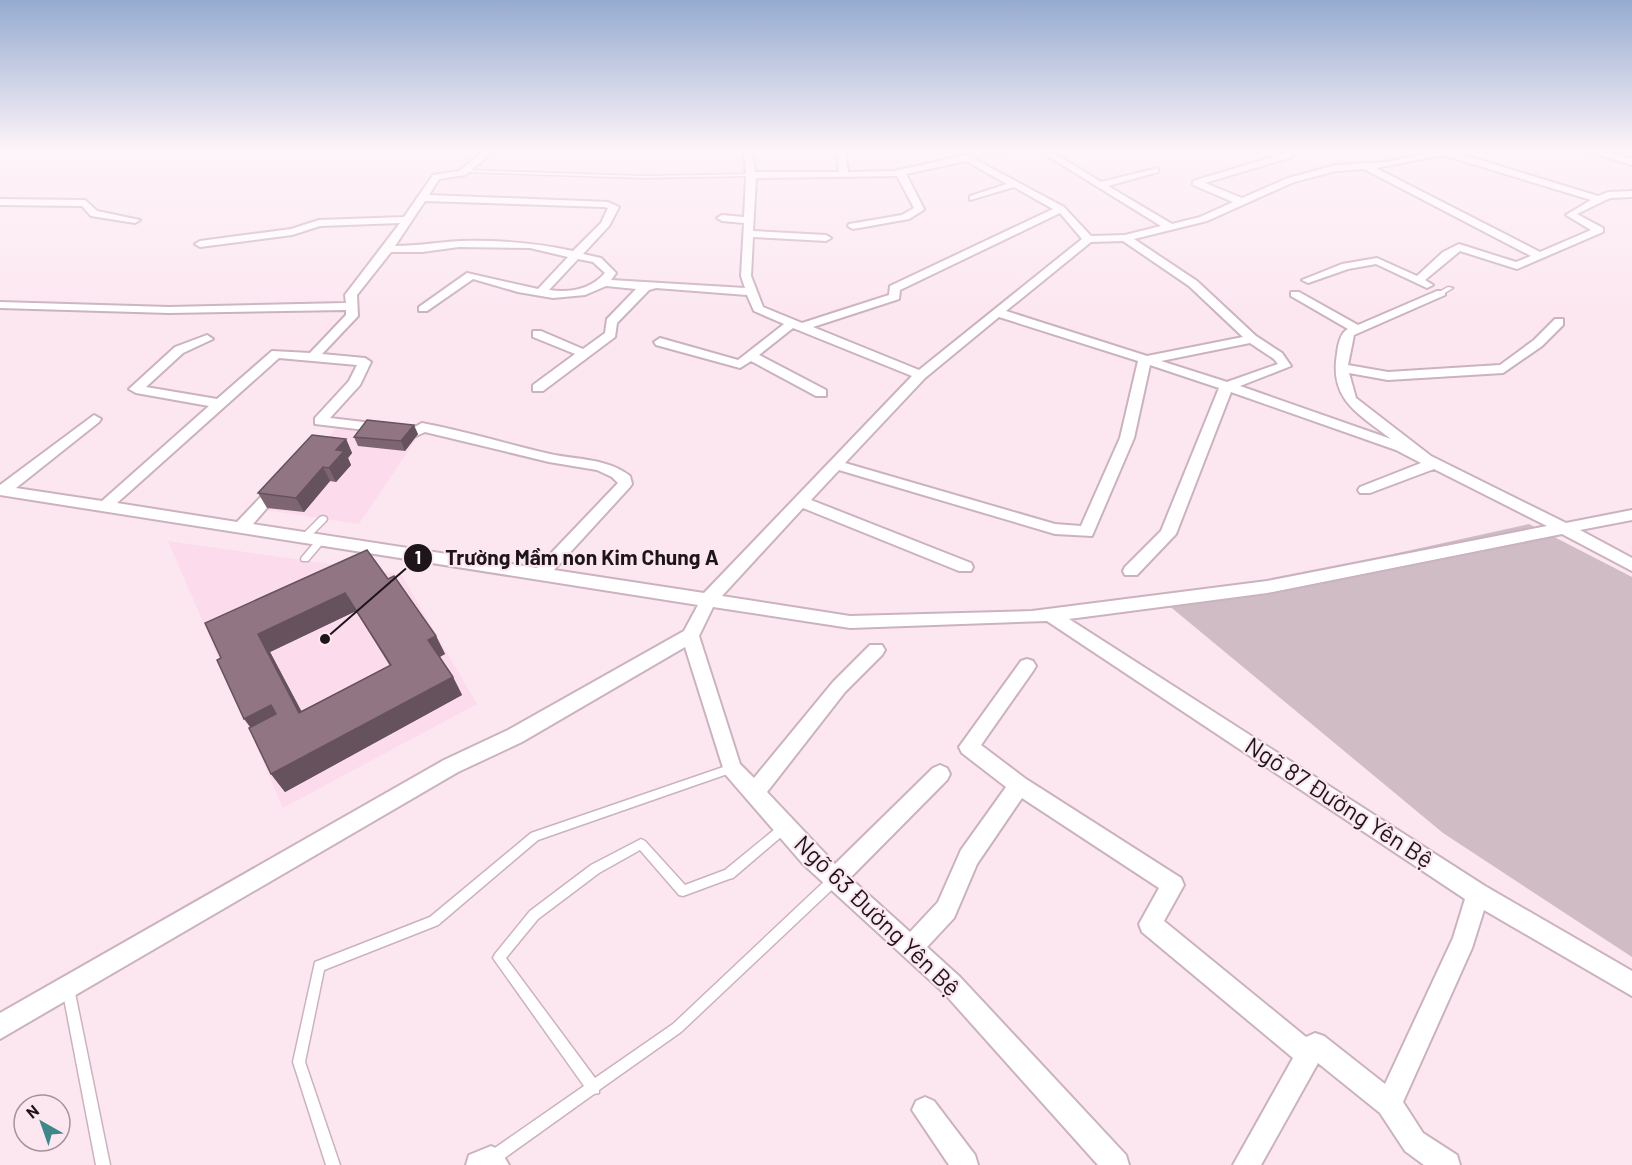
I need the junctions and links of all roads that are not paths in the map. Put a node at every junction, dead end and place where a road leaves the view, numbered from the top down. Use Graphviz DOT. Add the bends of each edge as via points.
graph roads {
  1 [pos="86,204"];
  2 [pos="418,204"];
  3 [pos="574,204"];
  4 [pos="749,204"];
  5 [pos="917,204"];
  6 [pos="1054,204"];
  7 [pos="1132,204"];
  8 [pos="1237,204"];
  9 [pos="1439,204"];
  10 [pos="1592,204"];
  11 [pos="1061,208"];
  12 [pos="722,218"];
  13 [pos="135,220"];
  14 [pos="407,220"];
  15 [pos="748,220"];
  16 [pos="853,226"];
  17 [pos="1170,227"];
  18 [pos="747,234"];
  19 [pos="826,238"];
  20 [pos="1088,238"];
  21 [pos="1125,238"];
  22 [pos="200,244"];
  23 [pos="388,249"];
  24 [pos="576,255"];
  25 [pos="1539,256"];
  26 [pos="1308,280"];
  27 [pos="1419,280"];
  28 [pos="602,282"];
  29 [pos="645,287"];
  30 [pos="752,292"];
  31 [pos="540,293"];
  32 [pos="1295,294"];
  33 [pos="0,305"];
  34 [pos="351,306"];
  35 [pos="423,309"];
  36 [pos="996,312"];
  37 [pos="1559,322"];
  38 [pos="797,325"];
  39 [pos="1357,329"];
  40 [pos="537,334"];
  41 [pos="207,339"];
  42 [pos="1252,339"];
  43 [pos="660,342"];
  44 [pos="585,354"];
  45 [pos="751,356"];
  46 [pos="313,357"];
  47 [pos="1145,360"];
  48 [pos="1343,368"];
  49 [pos="920,375"];
  50 [pos="538,387"];
  51 [pos="1226,387"];
  52 [pos="821,393"];
  53 [pos="220,404"];
  54 [pos="94,419"];
  55 [pos="1432,464"];
  56 [pos="837,465"];
  57 [pos="288,476"];
  58 [pos="1365,490"];
  59 [pos="1,491"];
  60 [pos="802,502"];
  61 [pos="104,507"];
  62 [pos="1632,515"];
  63 [pos="323,519"];
  64 [pos="241,527"];
  65 [pos="1565,530"];
  66 [pos="304,537"];
  67 [pos="322,539"];
  68 [pos="305,559"];
  69 [pos="1632,565"];
  70 [pos="965,567"];
  71 [pos="1131,570"];
  72 [pos="542,573"];
  73 [pos="709,599"];
  74 [pos="1050,615"];
  75 [pos="690,636"];
  76 [pos="876,650"];
  77 [pos="1027,666"];
  78 [pos="732,768"];
  79 [pos="940,774"];
  80 [pos="1019,785"];
  81 [pos="754,793"];
  82 [pos="785,828"];
  83 [pos="835,879"];
  84 [pos="1477,894"];
  85 [pos="911,948"];
  86 [pos="1632,984"];
  87 [pos="68,988"];
  88 [pos="0,1027"];
  89 [pos="1309,1055"];
  90 [pos="594,1088"];
  91 [pos="1389,1104"];
  92 [pos="925,1110"];
  93 [pos="489,1163"];
  94 [pos="102,1165"];
  95 [pos="333,1165"];
  96 [pos="965,1165"];
  97 [pos="1116,1165"];
  98 [pos="1246,1165"];
  99 [pos="1447,1165"];
  1 -- 13 [label="street" via="94,214"];
  2 -- 14 [label="street"];
  3 -- 24 [label="street" via="613,206 605,224"];
  4 -- 15 [label="street"];
  5 -- 16 [label="street" via="919,209 905,217"];
  6 -- 11 [label="street"];
  7 -- 17 [label="street"];
  8 -- 17 [label="street" via="1203,219"];
  9 -- 25 [label="street"];
  10 -- 25 [label="street" via="1571,216 1599,230"];
  11 -- 20 [label="street"];
  11 -- 38 [label="street" via="894,288 895,297"];
  12 -- 15 [label="street"];
  14 -- 22 [label="street" via="319,222 292,232"];
  14 -- 23 [label="street"];
  15 -- 18 [label="street"];
  17 -- 21 [label="street"];
  18 -- 19 [label="street"];
  18 -- 30 [label="street" via="747,276"];
  20 -- 21 [label="street"];
  20 -- 36 [label="street"];
  21 -- 42 [label="street" via="1162,260 1225,309"];
  23 -- 24 [label="street" via="530,245"];
  23 -- 34 [label="street" via="351,295"];
  24 -- 28 [label="street" via="597,260 611,273"];
  24 -- 31 [label="street"];
  25 -- 27 [label="street" via="1513,265 1459,248"];
  26 -- 27 [label="street" via="1346,266 1377,261"];
  27 -- 39 [label="street" via="1446,290"];
  28 -- 29 [label="street"];
  28 -- 31 [label="street" via="582,293"];
  29 -- 30 [label="street"];
  29 -- 44 [label="street" via="611,322 611,334"];
  30 -- 38 [label="street" via="758,309"];
  31 -- 35 [label="street" via="471,274"];
  32 -- 39 [label="street"];
  33 -- 34 [label="street" via="169,310"];
  34 -- 46 [label="street" via="351,316"];
  36 -- 47 [label="street"];
  36 -- 49 [label="street"];
  37 -- 48 [label="street" via="1503,369 1388,376"];
  38 -- 45 [label="street"];
  38 -- 49 [label="street"];
  39 -- 48 [label="street" via="1349,333 1344,345"];
  40 -- 44 [label="street"];
  41 -- 53 [label="street" via="179,350 136,389"];
  42 -- 47 [label="street"];
  42 -- 51 [label="street" via="1278,356 1285,366"];
  43 -- 45 [label="street" via="740,364"];
  44 -- 50 [label="street"];
  45 -- 52 [label="street"];
  46 -- 53 [label="street" via="276,354"];
  46 -- 72 [label="street" via="365,362 355,382 320,421 332,429 416,432 422,427 620,473 625,484"];
  47 -- 51 [label="street"];
  47 -- 56 [label="street" via="1127,438 1086,532 1055,529"];
  48 -- 55 [label="street" via="1344,389 1350,400"];
  49 -- 56 [label="street"];
  51 -- 55 [label="street" via="1401,447"];
  51 -- 71 [label="street" via="1168,534"];
  53 -- 61 [label="street"];
  54 -- 59 [label="street"];
  55 -- 58 [label="street"];
  55 -- 65 [label="street"];
  56 -- 60 [label="street"];
  57 -- 64 [label="street"];
  59 -- 61 [label="street"];
  60 -- 70 [label="street"];
  60 -- 73 [label="street"];
  61 -- 64 [label="street"];
  62 -- 65 [label="street"];
  63 -- 66 [label="lane"];
  64 -- 66 [label="street"];
  65 -- 69 [label="street"];
  65 -- 74 [label="street" via="1267,587"];
  66 -- 67 [label="street"];
  67 -- 68 [label="lane"];
  67 -- 72 [label="street"];
  72 -- 73 [label="street"];
  73 -- 74 [label="street" via="850,622"];
  73 -- 75 [label="street"];
  74 -- 84 [label="street, Ngõ 87 Đường Yên Bệ"];
  75 -- 78 [label="street, Ngõ 63 Đường Yên Bệ"];
  75 -- 87 [label="street" via="515,736 451,766"];
  76 -- 81 [label="street" via="839,687"];
  77 -- 80 [label="street" via="969,747"];
  78 -- 81 [label="street, Ngõ 63 Đường Yên Bệ"];
  78 -- 95 [label="lane" via="534,836 434,921 319,966 299,1062"];
  79 -- 83 [label="street"];
  80 -- 85 [label="street" via="969,857 946,910"];
  80 -- 89 [label="street" via="1173,885 1150,924"];
  81 -- 82 [label="street, Ngõ 63 Đường Yên Bệ"];
  82 -- 83 [label="street, Ngõ 63 Đường Yên Bệ"];
  82 -- 90 [label="lane" via="729,874 683,891 641,844 595,869 534,915 499,958"];
  83 -- 85 [label="street, Ngõ 63 Đường Yên Bệ"];
  83 -- 90 [label="lane" via="677,1028"];
  84 -- 86 [label="street, Ngõ 87 Đường Yên Bệ"];
  84 -- 91 [label="street" via="1464,940"];
  85 -- 97 [label="street, Ngõ 63 Đường Yên Bệ" via="952,985"];
  87 -- 88 [label="street"];
  87 -- 94 [label="lane"];
  89 -- 91 [label="street" via="1315,1045"];
  89 -- 98 [label="street"];
  90 -- 93 [label="lane"];
  91 -- 99 [label="street" via="1414,1142"];
  92 -- 96 [label="street"];
}
